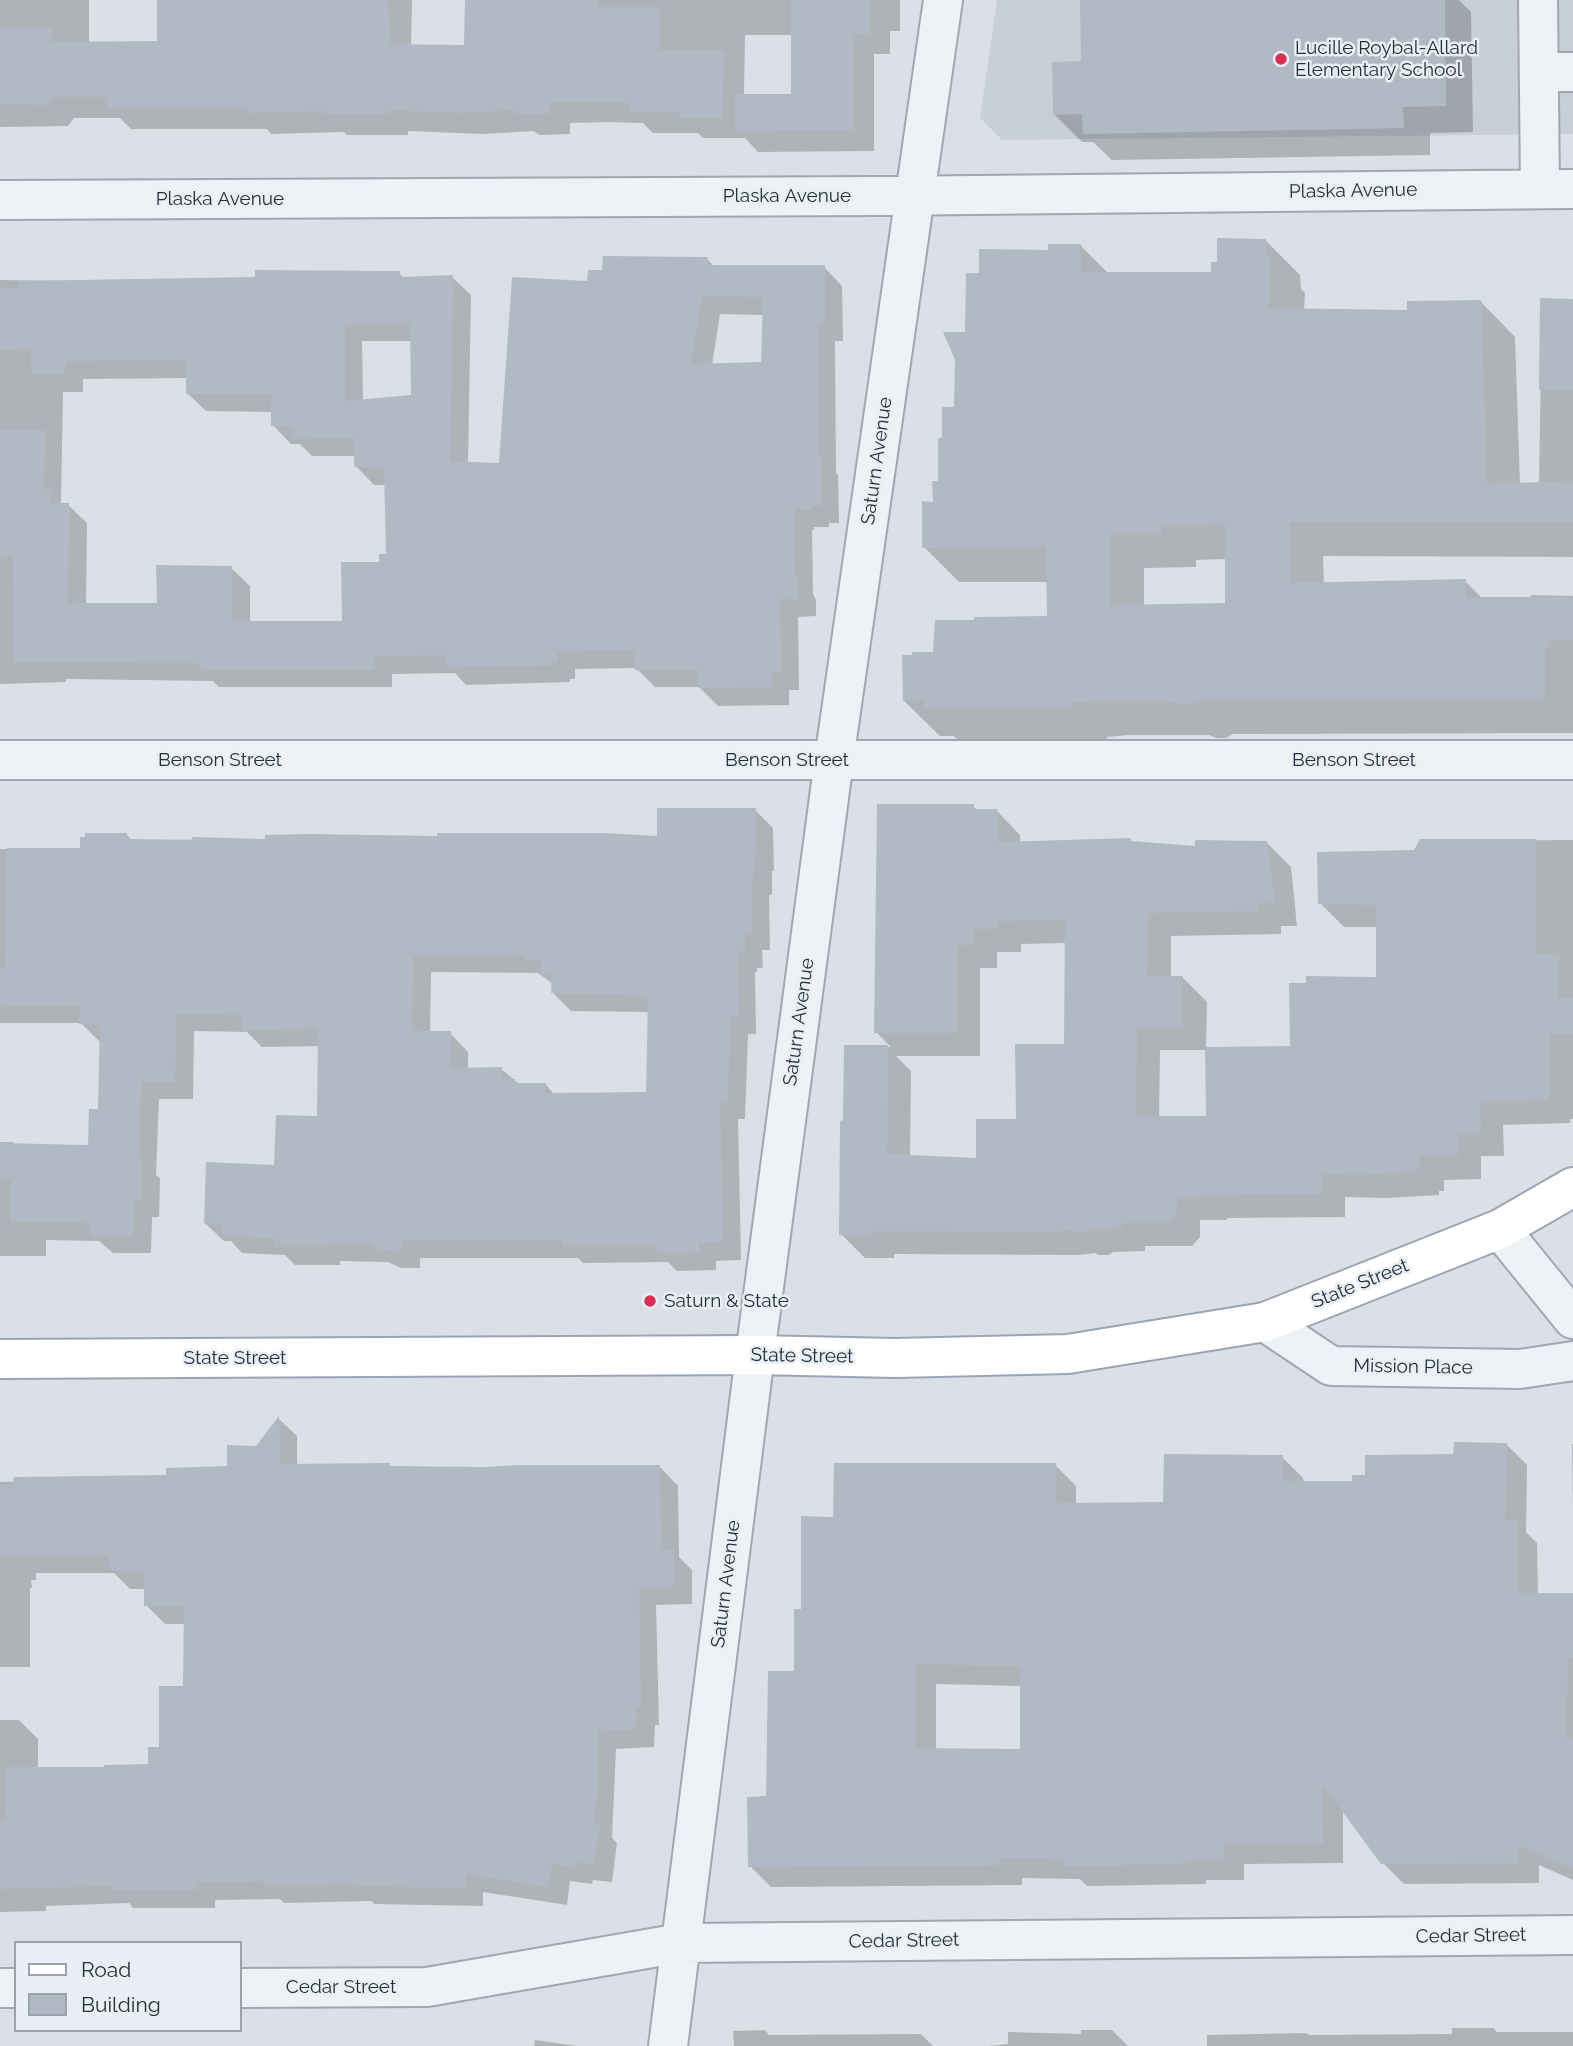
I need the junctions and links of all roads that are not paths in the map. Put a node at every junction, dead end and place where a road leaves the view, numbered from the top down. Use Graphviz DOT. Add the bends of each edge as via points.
graph roads {
  1 [pos="943,0"];
  2 [pos="1538,0"];
  3 [pos="1556,72"];
  4 [pos="1556,188"];
  5 [pos="916,195"];
  6 [pos="0,200"];
  7 [pos="0,760"];
  8 [pos="834,760"];
  9 [pos="1573,760"];
  10 [pos="1573,1186"];
  11 [pos="1500,1229"];
  12 [pos="1573,1320"];
  13 [pos="1265,1322"];
  14 [pos="755,1355"];
  15 [pos="0,1359"];
  16 [pos="1573,1361"];
  17 [pos="1573,1935"];
  18 [pos="681,1943"];
  19 [pos="242,1988"];
  20 [pos="668,2046"];
  1 -- 5 [label="street, Saturn Avenue"];
  2 -- 3 [label="street"];
  3 -- 4 [label="street"];
  4 -- 5 [label="street, Plaska Avenue"];
  5 -- 6 [label="street, Plaska Avenue"];
  5 -- 8 [label="street, Saturn Avenue"];
  7 -- 8 [label="street, Benson Street"];
  8 -- 9 [label="street, Benson Street"];
  8 -- 14 [label="street, Saturn Avenue"];
  10 -- 11 [label="main road, State Street"];
  11 -- 12 [label="street"];
  11 -- 13 [label="main road, State Street"];
  13 -- 14 [label="main road, State Street" via="1068,1354"];
  13 -- 16 [label="street, Mission Place" via="1331,1366 1520,1369"];
  14 -- 15 [label="main road, State Street"];
  14 -- 18 [label="street, Saturn Avenue"];
  17 -- 18 [label="street, Cedar Street"];
  18 -- 19 [label="street, Cedar Street" via="427,1987"];
  18 -- 20 [label="street, Saturn Avenue"];
}
